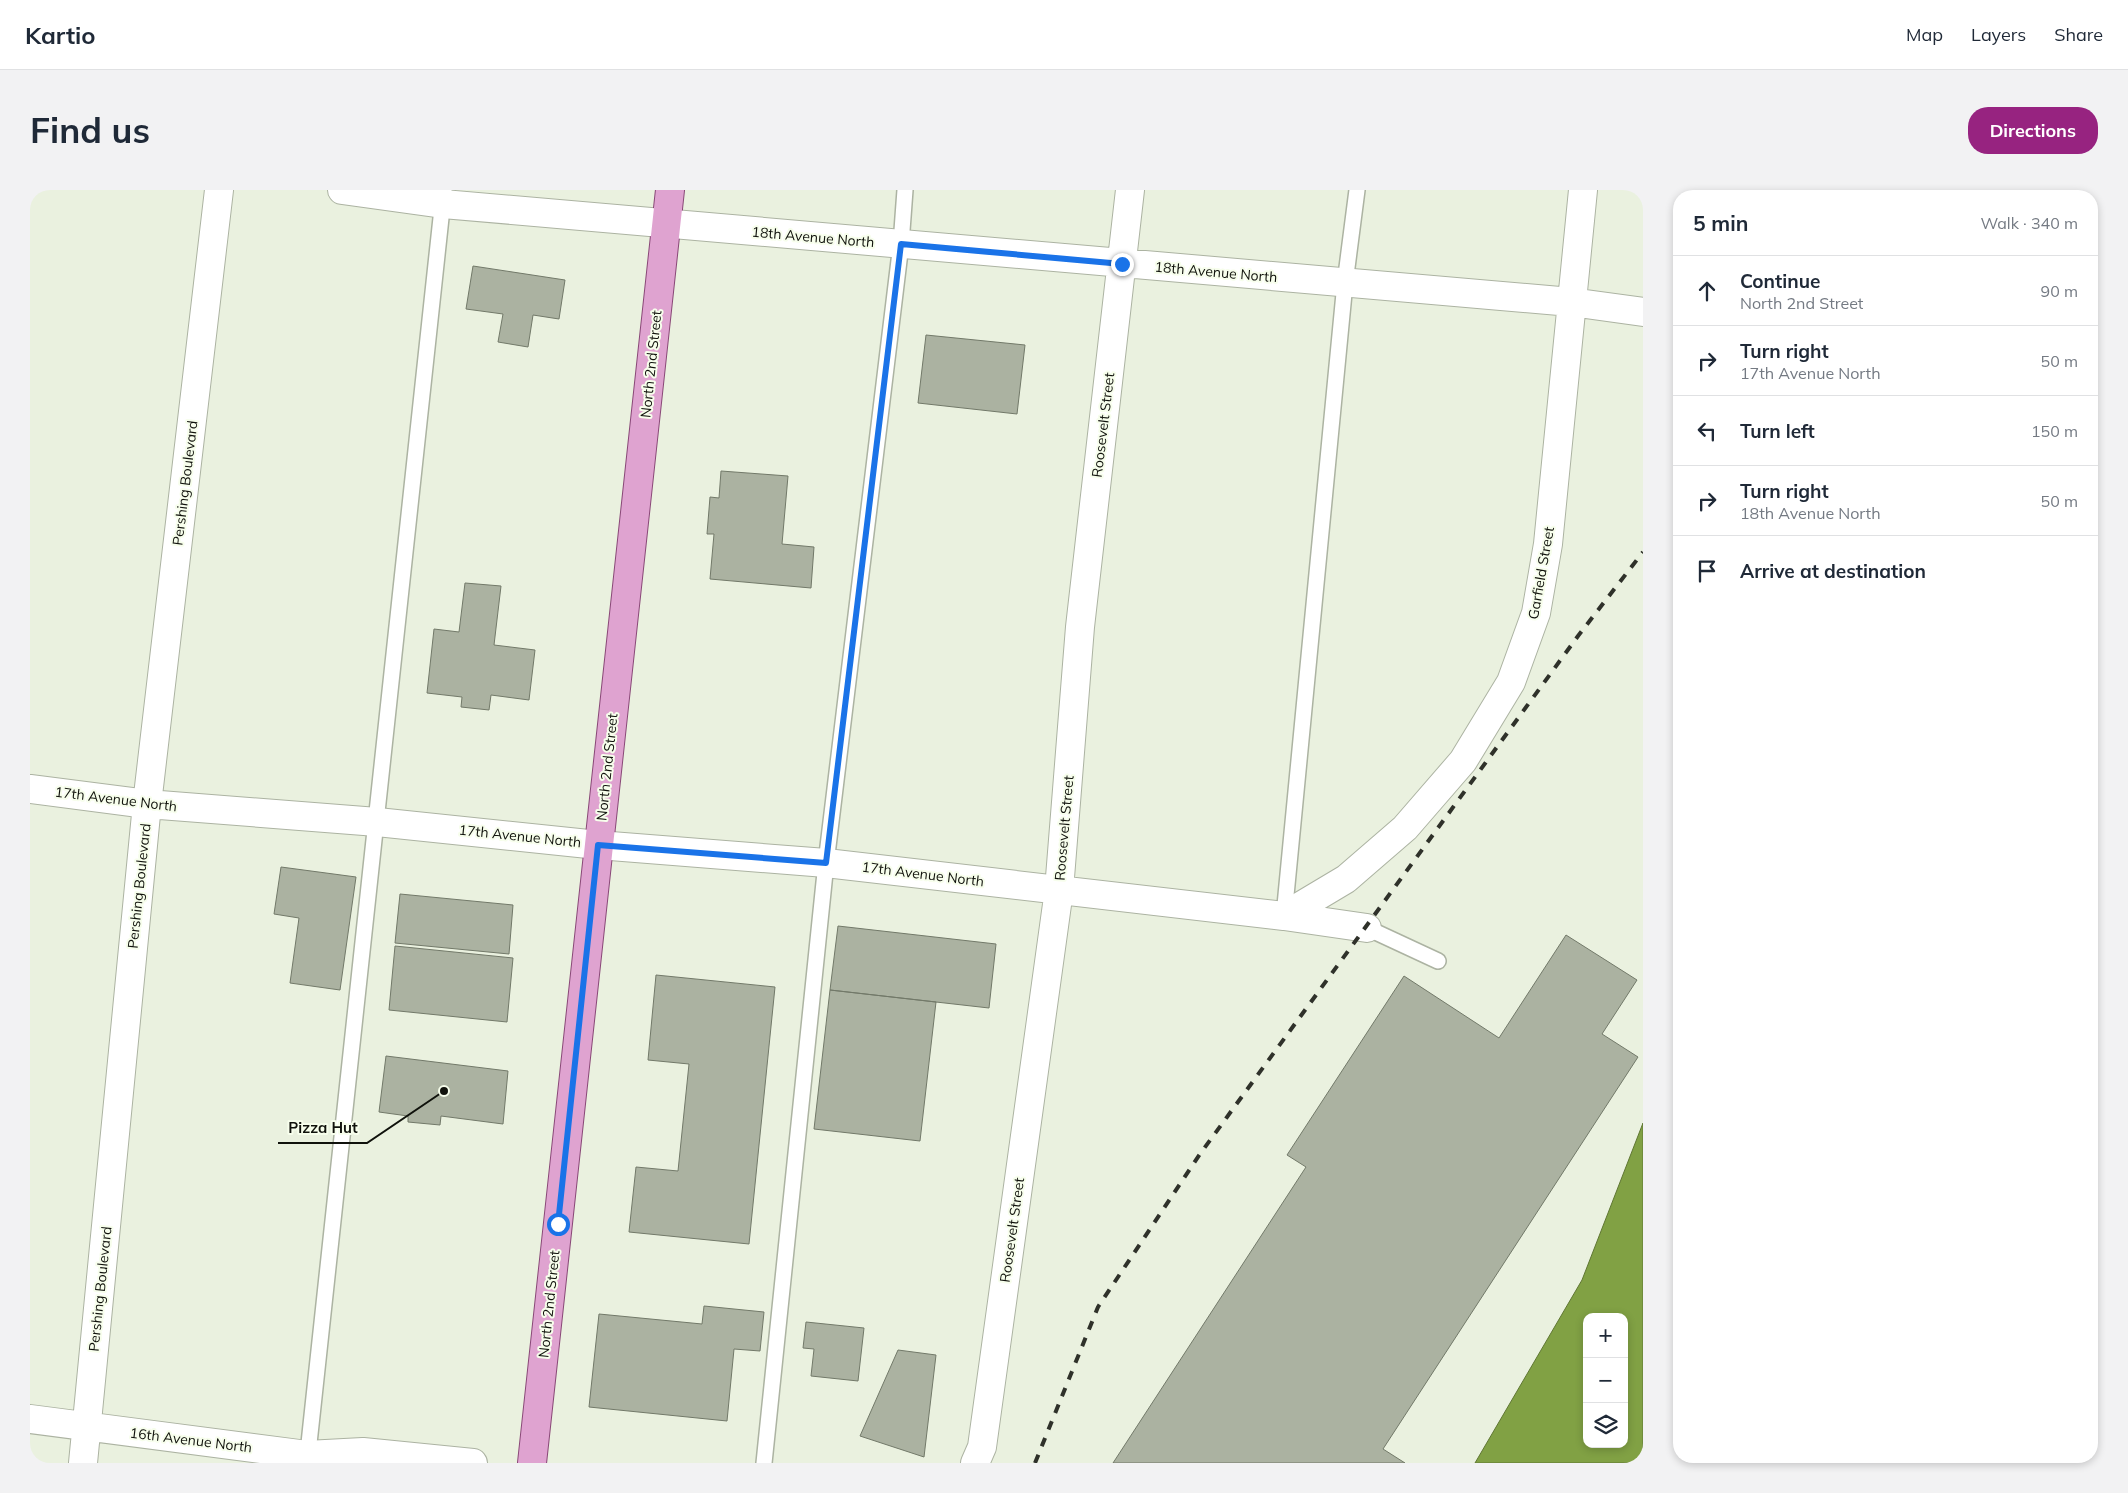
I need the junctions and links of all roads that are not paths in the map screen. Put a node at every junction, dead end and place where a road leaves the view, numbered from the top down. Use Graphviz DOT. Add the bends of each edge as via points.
graph roads {
  1 [pos="218,190"];
  2 [pos="342,190"];
  3 [pos="670,190"];
  4 [pos="905,190"];
  5 [pos="1130,190"];
  6 [pos="1357,190"];
  7 [pos="1583,190"];
  8 [pos="444,197"];
  9 [pos="666,224"];
  10 [pos="901,244"];
  11 [pos="1122,264"];
  12 [pos="1345,283"];
  13 [pos="1570,302"];
  14 [pos="1643,312"];
  15 [pos="30,789"];
  16 [pos="147,804"];
  17 [pos="377,822"];
  18 [pos="598,845"];
  19 [pos="826,863"];
  20 [pos="1059,890"];
  21 [pos="1284,916"];
  22 [pos="1366,928"];
  23 [pos="1438,961"];
  24 [pos="30,1419"];
  25 [pos="86,1427"];
  26 [pos="307,1459"];
  27 [pos="83,1463"];
  28 [pos="473,1463"];
  29 [pos="532,1463"];
  30 [pos="764,1463"];
  31 [pos="975,1463"];
  1 -- 16 [label="street, Pershing Boulevard"];
  2 -- 8 [label="street, 18th Avenue North"];
  3 -- 9 [label="main road, North 2nd Street"];
  4 -- 10 [label="lane"];
  5 -- 11 [label="street, Roosevelt Street"];
  6 -- 12 [label="lane"];
  7 -- 13 [label="street, Garfield Street"];
  8 -- 9 [label="street, 18th Avenue North"];
  8 -- 17 [label="lane"];
  9 -- 10 [label="street, 18th Avenue North"];
  9 -- 18 [label="main road, North 2nd Street"];
  10 -- 11 [label="street, 18th Avenue North"];
  10 -- 19 [label="lane"];
  11 -- 12 [label="street, 18th Avenue North"];
  11 -- 20 [label="street, Roosevelt Street" via="1080,627"];
  12 -- 13 [label="street, 18th Avenue North"];
  12 -- 21 [label="lane"];
  13 -- 14 [label="street, 18th Avenue North"];
  13 -- 21 [label="street, Garfield Street" via="1548,544 1536,613 1510,682 1463,761 1405,828 1346,879"];
  15 -- 16 [label="street, 17th Avenue North"];
  16 -- 17 [label="street, 17th Avenue North"];
  16 -- 25 [label="street, Pershing Boulevard"];
  17 -- 18 [label="street, 17th Avenue North"];
  17 -- 26 [label="lane"];
  18 -- 19 [label="street, 17th Avenue North"];
  18 -- 29 [label="main road, North 2nd Street"];
  19 -- 20 [label="street, 17th Avenue North"];
  19 -- 30 [label="lane"];
  20 -- 21 [label="street, 17th Avenue North"];
  20 -- 31 [label="street, Roosevelt Street" via="982,1447"];
  21 -- 22 [label="street, 17th Avenue North"];
  22 -- 23 [label="lane"];
  24 -- 25 [label="street, 16th Avenue North"];
  25 -- 26 [label="street, 16th Avenue North"];
  25 -- 27 [label="street, Pershing Boulevard"];
  26 -- 28 [label="street, 16th Avenue North" via="363,1452"];
}
